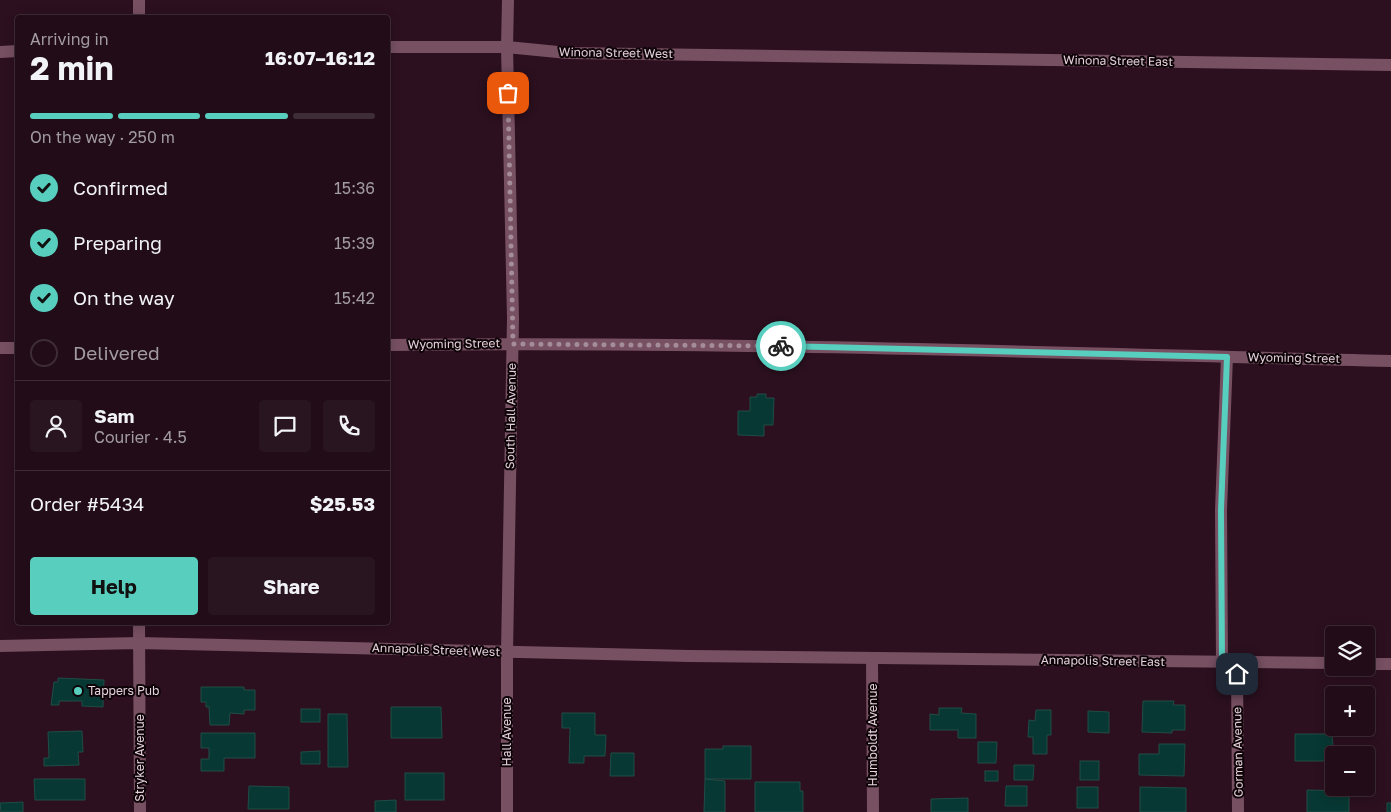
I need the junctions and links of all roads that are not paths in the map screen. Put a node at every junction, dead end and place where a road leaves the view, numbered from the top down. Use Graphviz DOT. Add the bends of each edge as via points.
graph roads {
  1 [pos="139,0"];
  2 [pos="508,0"];
  3 [pos="139,15"];
  4 [pos="507,47"];
  5 [pos="390,48"];
  6 [pos="15,51"];
  7 [pos="0,52"];
  8 [pos="845,57"];
  9 [pos="1391,65"];
  10 [pos="513,344"];
  11 [pos="390,345"];
  12 [pos="0,348"];
  13 [pos="15,348"];
  14 [pos="1227,357"];
  15 [pos="1391,361"];
  16 [pos="139,625"];
  17 [pos="139,643"];
  18 [pos="0,646"];
  19 [pos="507,652"];
  20 [pos="872,658"];
  21 [pos="1222,662"];
  22 [pos="1236,662"];
  23 [pos="1325,663"];
  24 [pos="1375,664"];
  25 [pos="1391,664"];
  26 [pos="140,812"];
  27 [pos="507,812"];
  28 [pos="873,812"];
  29 [pos="1238,812"];
  1 -- 3 [label="street"];
  2 -- 4 [label="street, South Hall Avenue"];
  4 -- 5 [label="street, Winona Street West"];
  4 -- 8 [label="street, Winona Street West" via="568,53"];
  4 -- 10 [label="street, South Hall Avenue"];
  6 -- 7 [label="street"];
  8 -- 9 [label="street, Winona Street East"];
  10 -- 11 [label="street, Wyoming Street"];
  10 -- 14 [label="street, Wyoming Street" via="850,346"];
  10 -- 19 [label="street, South Hall Avenue"];
  12 -- 13 [label="street"];
  14 -- 15 [label="street, Wyoming Street"];
  14 -- 21 [label="street" via="1221,510"];
  16 -- 17 [label="street, Stryker Avenue"];
  17 -- 18 [label="street, Annapolis Street West"];
  17 -- 19 [label="street, Annapolis Street West"];
  17 -- 26 [label="street, Stryker Avenue"];
  19 -- 20 [label="street, Annapolis Street West"];
  19 -- 27 [label="street, Hall Avenue"];
  20 -- 21 [label="street, Annapolis Street East"];
  20 -- 28 [label="street, Humboldt Avenue"];
  21 -- 22 [label="street, Annapolis Street East"];
  22 -- 23 [label="street, Annapolis Street East"];
  22 -- 29 [label="street, Gorman Avenue"];
  24 -- 25 [label="street"];
}
